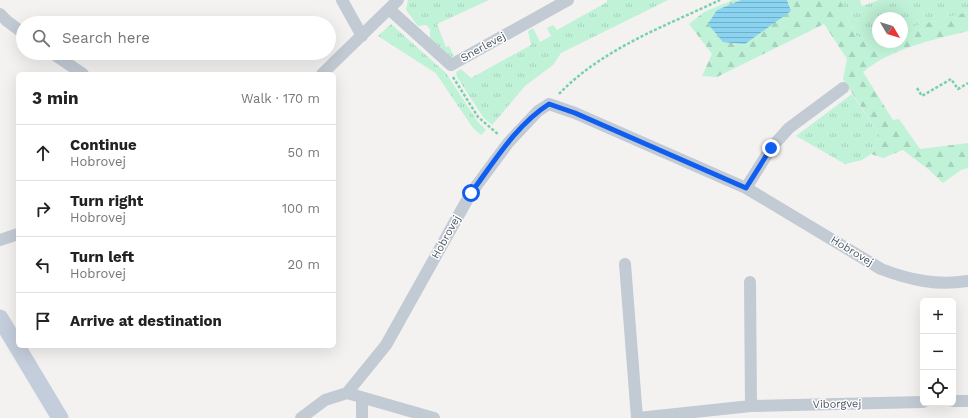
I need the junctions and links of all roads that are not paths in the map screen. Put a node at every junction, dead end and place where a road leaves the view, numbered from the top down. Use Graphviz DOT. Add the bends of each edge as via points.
graph roads {
  1 [pos="342,0"];
  2 [pos="398,0"];
  3 [pos="568,0"];
  4 [pos="389,9"];
  5 [pos="0,14"];
  6 [pos="16,28"];
  7 [pos="362,36"];
  8 [pos="62,60"];
  9 [pos="80,72"];
  10 [pos="324,72"];
  11 [pos="843,88"];
  12 [pos="746,188"];
  13 [pos="16,235"];
  14 [pos="0,240"];
  15 [pos="625,264"];
  16 [pos="968,281"];
  17 [pos="750,282"];
  18 [pos="0,318"];
  19 [pos="16,345"];
  20 [pos="18,348"];
  21 [pos="347,393"];
  22 [pos="362,398"];
  23 [pos="956,401"];
  24 [pos="968,401"];
  25 [pos="920,402"];
  26 [pos="760,410"];
  27 [pos="60,418"];
  28 [pos="301,418"];
  29 [pos="362,418"];
  30 [pos="434,418"];
  31 [pos="637,418"];
  1 -- 7 [label="street"];
  2 -- 4 [label="street"];
  3 -- 4 [label="street, Snerlevej" via="451,65"];
  4 -- 7 [label="street"];
  5 -- 6 [label="street"];
  7 -- 10 [label="street"];
  8 -- 9 [label="street"];
  11 -- 12 [label="street" via="789,128 771,148"];
  12 -- 16 [label="street, Hobrovej" via="881,269 903,278 927,283 952,284"];
  12 -- 21 [label="street, Hobrovej" via="549,104 538,111 508,143 471,193 386,345"];
  13 -- 14 [label="street"];
  15 -- 31 [label="street, Viborgvej"];
  17 -- 26 [label="street"];
  18 -- 19 [label="street"];
  20 -- 27 [label="street"];
  21 -- 22 [label="street"];
  21 -- 28 [label="street" via="325,400"];
  22 -- 29 [label="street"];
  22 -- 30 [label="street"];
  23 -- 24 [label="street"];
  25 -- 26 [label="street, Viborgvej"];
  26 -- 31 [label="street, Viborgvej"];
}
